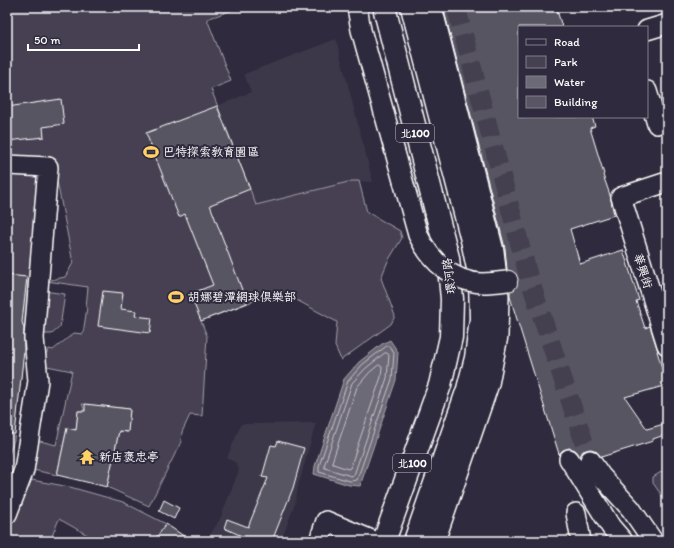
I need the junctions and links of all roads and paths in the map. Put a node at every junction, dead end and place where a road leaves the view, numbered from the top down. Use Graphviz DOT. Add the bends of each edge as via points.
graph roads {
  1 [pos="357,7"];
  2 [pos="384,7"];
  3 [pos="412,7"];
  4 [pos="432,7"];
  5 [pos="667,24"];
  6 [pos="648,30"];
  7 [pos="648,94"];
  8 [pos="657,124"];
  9 [pos="7,165"];
  10 [pos="667,182"];
  11 [pos="507,281"];
  12 [pos="662,314"];
  13 [pos="667,345"];
  14 [pos="569,459"];
  15 [pos="590,460"];
  16 [pos="576,513"];
  17 [pos="7,514"];
  18 [pos="318,541"];
  19 [pos="374,541"];
  20 [pos="384,541"];
  21 [pos="415,541"];
  22 [pos="435,541"];
  23 [pos="581,541"];
  24 [pos="624,541"];
  25 [pos="652,541"];
  1 -- 11 [label="street, bridge" via="361,30 418,235 424,246 432,258 454,275 481,283"];
  2 -- 20 [label="highway, 環河路 / 北100" via="448,258 452,298 451,337 440,385"];
  3 -- 21 [label="highway, 北100" via="472,240 480,278 481,319 476,358 468,390"];
  4 -- 22 [label="street" via="494,251 499,296 498,336 489,384"];
  5 -- 6 [label="street"];
  7 -- 8 [label="street"];
  9 -- 17 [label="street" via="48,167 34,338 38,381 24,470"];
  10 -- 12 [label="street, 華興街" via="621,197"];
  12 -- 13 [label="street, 華興街"];
  14 -- 24 [label="street" via="611,528"];
  15 -- 25 [label="street" via="631,509"];
  16 -- 23 [label="street"];
  18 -- 19 [label="street" via="326,521"];
}
